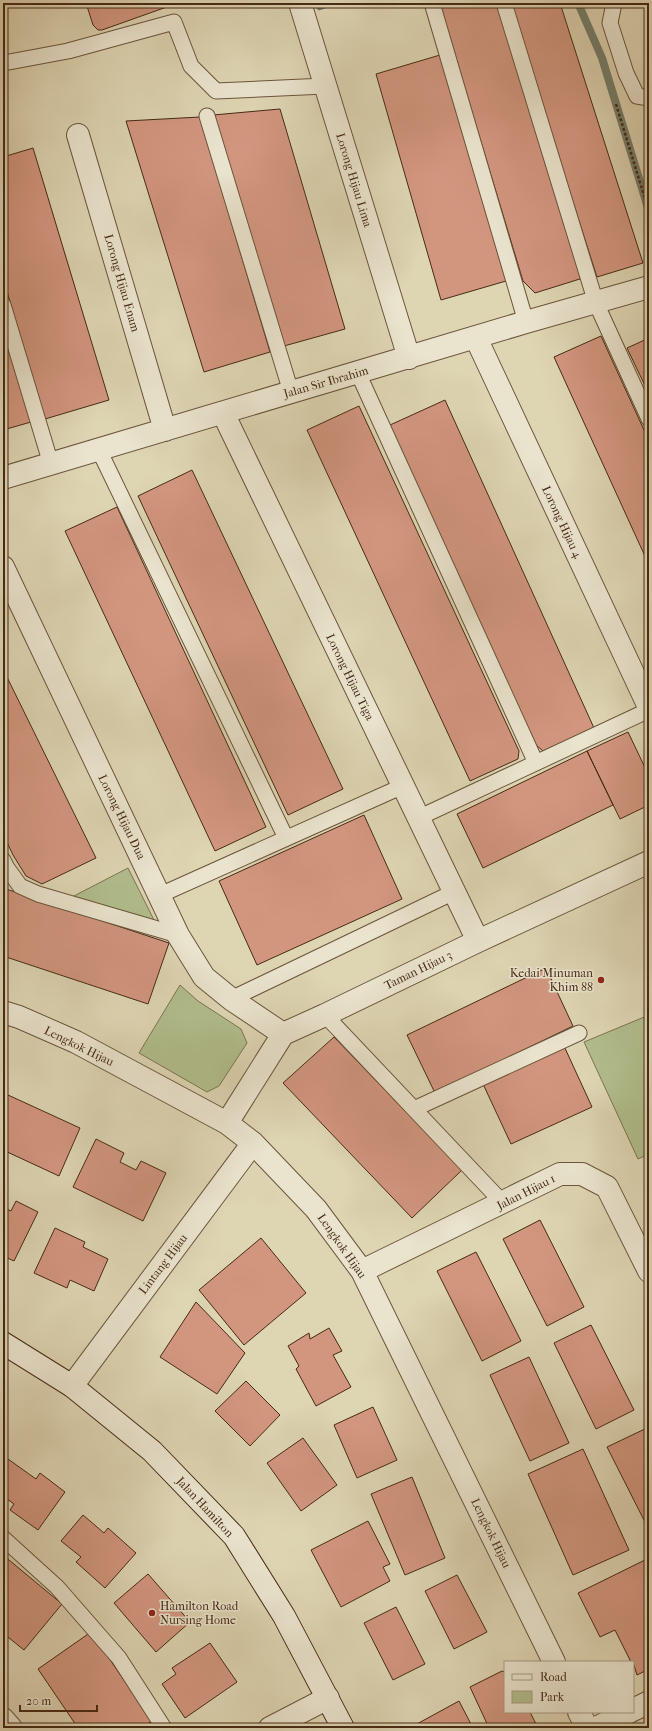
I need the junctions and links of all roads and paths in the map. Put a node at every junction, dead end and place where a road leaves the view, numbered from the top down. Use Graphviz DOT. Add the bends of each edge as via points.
graph roads {
  1 [pos="300,3"];
  2 [pos="432,3"];
  3 [pos="504,3"];
  4 [pos="614,3"];
  5 [pos="9,62"];
  6 [pos="325,86"];
  7 [pos="649,98"];
  8 [pos="615,102"];
  9 [pos="207,116"];
  10 [pos="78,135"];
  11 [pos="649,212"];
  12 [pos="649,288"];
  13 [pos="596,303"];
  14 [pos="3,305"];
  15 [pos="526,322"];
  16 [pos="476,338"];
  17 [pos="409,358"];
  18 [pos="358,373"];
  19 [pos="291,392"];
  20 [pos="223,413"];
  21 [pos="649,419"];
  22 [pos="165,430"];
  23 [pos="100,450"];
  24 [pos="51,464"];
  25 [pos="3,478"];
  26 [pos="3,568"];
  27 [pos="649,707"];
  28 [pos="649,710"];
  29 [pos="536,763"];
  30 [pos="403,786"];
  31 [pos="418,818"];
  32 [pos="286,838"];
  33 [pos="3,860"];
  34 [pos="649,862"];
  35 [pos="3,880"];
  36 [pos="20,886"];
  37 [pos="454,892"];
  38 [pos="160,895"];
  39 [pos="178,935"];
  40 [pos="478,942"];
  41 [pos="231,999"];
  42 [pos="3,1012"];
  43 [pos="325,1015"];
  44 [pos="579,1033"];
  45 [pos="283,1034"];
  46 [pos="414,1109"];
  47 [pos="227,1123"];
  48 [pos="253,1143"];
  49 [pos="503,1203"];
  50 [pos="362,1271"];
  51 [pos="649,1271"];
  52 [pos="3,1343"];
  53 [pos="72,1386"];
  54 [pos="3,1538"];
  55 [pos="554,1661"];
  56 [pos="328,1698"];
  57 [pos="649,1702"];
  58 [pos="634,1710"];
  59 [pos="580,1713"];
  60 [pos="627,1713"];
  61 [pos="3,1719"];
  62 [pos="11,1728"];
  63 [pos="164,1728"];
  64 [pos="270,1728"];
  65 [pos="343,1728"];
  66 [pos="587,1728"];
  67 [pos="596,1728"];
  1 -- 6 [label="street, Lorong Hijau Lima"];
  2 -- 15 [label="lane"];
  3 -- 13 [label="lane"];
  4 -- 7 [label="lane" via="610,23 626,73 637,96"];
  5 -- 6 [label="lane" via="68,51 174,22 190,66 216,91"];
  6 -- 17 [label="street, Lorong Hijau Lima"];
  8 -- 11 [label="path"];
  9 -- 19 [label="lane"];
  10 -- 22 [label="street, Lorong Hijau Enam"];
  12 -- 13 [label="street, Jalan Sir Ibrahim"];
  13 -- 15 [label="street, Jalan Sir Ibrahim"];
  13 -- 21 [label="lane"];
  14 -- 24 [label="lane"];
  15 -- 16 [label="street, Jalan Sir Ibrahim"];
  16 -- 17 [label="street, Jalan Sir Ibrahim"];
  16 -- 27 [label="street, Lorong Hijau 4"];
  17 -- 18 [label="street, Jalan Sir Ibrahim"];
  18 -- 19 [label="street, Jalan Sir Ibrahim"];
  18 -- 29 [label="lane"];
  19 -- 20 [label="street, Jalan Sir Ibrahim"];
  20 -- 22 [label="street, Jalan Sir Ibrahim"];
  20 -- 30 [label="street, Lorong Hijau Tiga"];
  22 -- 23 [label="street, Jalan Sir Ibrahim"];
  23 -- 24 [label="street, Jalan Sir Ibrahim"];
  23 -- 32 [label="lane"];
  24 -- 25 [label="street, Jalan Sir Ibrahim"];
  26 -- 38 [label="street, Lorong Hijau Dua"];
  28 -- 29 [label="lane"];
  29 -- 31 [label="lane"];
  30 -- 31 [label="street, Lorong Hijau Tiga"];
  30 -- 32 [label="lane"];
  31 -- 37 [label="street, Lorong Hijau Tiga"];
  32 -- 38 [label="lane"];
  33 -- 36 [label="lane"];
  34 -- 40 [label="street, Taman Hijau 3"];
  35 -- 36 [label="lane"];
  36 -- 39 [label="lane" via="38,894"];
  37 -- 40 [label="street, Lorong Hijau Tiga"];
  37 -- 41 [label="lane"];
  38 -- 39 [label="street, Lorong Hijau Dua"];
  39 -- 41 [label="street, Lorong Hijau Dua" via="204,977"];
  40 -- 43 [label="street, Taman Hijau 3"];
  41 -- 45 [label="street, Lorong Hijau Dua"];
  42 -- 47 [label="street, Lengkok Hijau" via="76,1042"];
  43 -- 45 [label="street, Taman Hijau 3"];
  43 -- 46 [label="lane"];
  44 -- 46 [label="lane"];
  45 -- 47 [label="street"];
  46 -- 49 [label="lane"];
  47 -- 48 [label="street, Lengkok Hijau"];
  48 -- 50 [label="street, Lengkok Hijau" via="316,1209"];
  48 -- 53 [label="street, Lintang Hijau"];
  49 -- 50 [label="street, Jalan Hijau 1"];
  49 -- 51 [label="street, Jalan Hijau 1" via="560,1174 582,1174 607,1187"];
  50 -- 55 [label="street, Lengkok Hijau"];
  52 -- 53 [label="street, Jalan Hamilton"];
  53 -- 56 [label="street, Jalan Hamilton" via="152,1451 234,1536 284,1616"];
  54 -- 63 [label="lane" via="57,1587 119,1658"];
  56 -- 64 [label="street"];
  56 -- 65 [label="street, Jalan Hamilton"];
  57 -- 58 [label="street"];
  59 -- 66 [label="street"];
  60 -- 67 [label="street"];
  61 -- 62 [label="street"];
}
